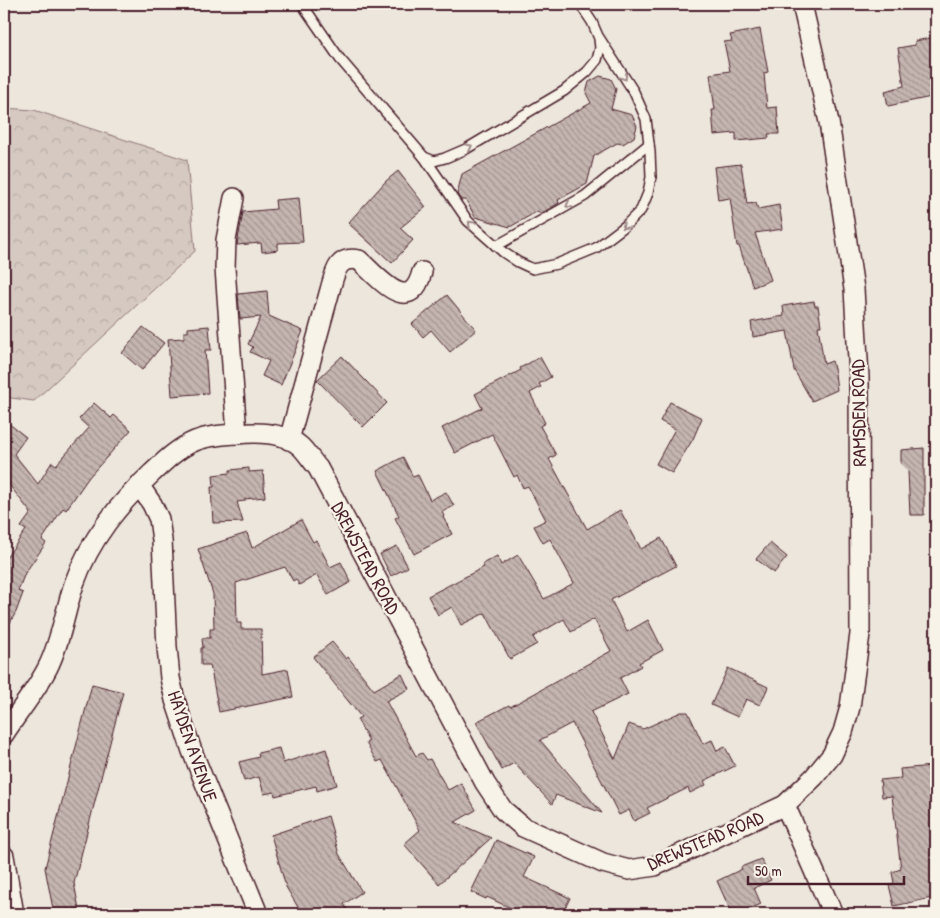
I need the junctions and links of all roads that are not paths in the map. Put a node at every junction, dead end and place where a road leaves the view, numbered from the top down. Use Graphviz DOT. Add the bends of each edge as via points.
graph roads {
  1 [pos="302,4"];
  2 [pos="580,4"];
  3 [pos="802,4"];
  4 [pos="598,36"];
  5 [pos="649,144"];
  6 [pos="424,157"];
  7 [pos="234,198"];
  8 [pos="496,246"];
  9 [pos="422,272"];
  10 [pos="238,434"];
  11 [pos="289,440"];
  12 [pos="139,485"];
  13 [pos="4,734"];
  14 [pos="785,805"];
  15 [pos="4,856"];
  16 [pos="14,914"];
  17 [pos="258,914"];
  18 [pos="833,914"];
  1 -- 6 [label="lane" via="340,60"];
  2 -- 4 [label="lane"];
  3 -- 14 [label="street, RAMSDEN ROAD" via="829,122 854,289 859,377 860,634 850,707 843,732 832,755"];
  4 -- 5 [label="lane, one-way" via="634,92 646,118"];
  6 -- 4 [label="lane, one-way" via="434,160 445,158 466,149 564,91 597,60"];
  5 -- 8 [label="lane, one-way" via="585,196"];
  5 -- 8 [label="lane, one-way" via="651,177 640,210 596,248 557,264 533,269"];
  8 -- 6 [label="lane, one-way" via="468,221"];
  7 -- 10 [label="street" via="226,240 225,268"];
  9 -- 11 [label="street" via="415,289 403,294 394,291 359,260 353,258 341,262 330,290"];
  10 -- 11 [label="street, DREWSTEAD ROAD" via="269,434"];
  10 -- 12 [label="street, DREWSTEAD ROAD" via="195,441 166,460"];
  11 -- 14 [label="street, DREWSTEAD ROAD" via="300,446 318,468 485,783 503,810 523,827 603,863 629,870 655,866"];
  12 -- 13 [label="street, DREWSTEAD ROAD" via="108,519 91,546 74,584 48,668"];
  12 -- 17 [label="street, HAYDEN AVENUE" via="159,519 167,647 175,700 192,751"];
  14 -- 18 [label="street"];
  15 -- 16 [label="street"];
}
